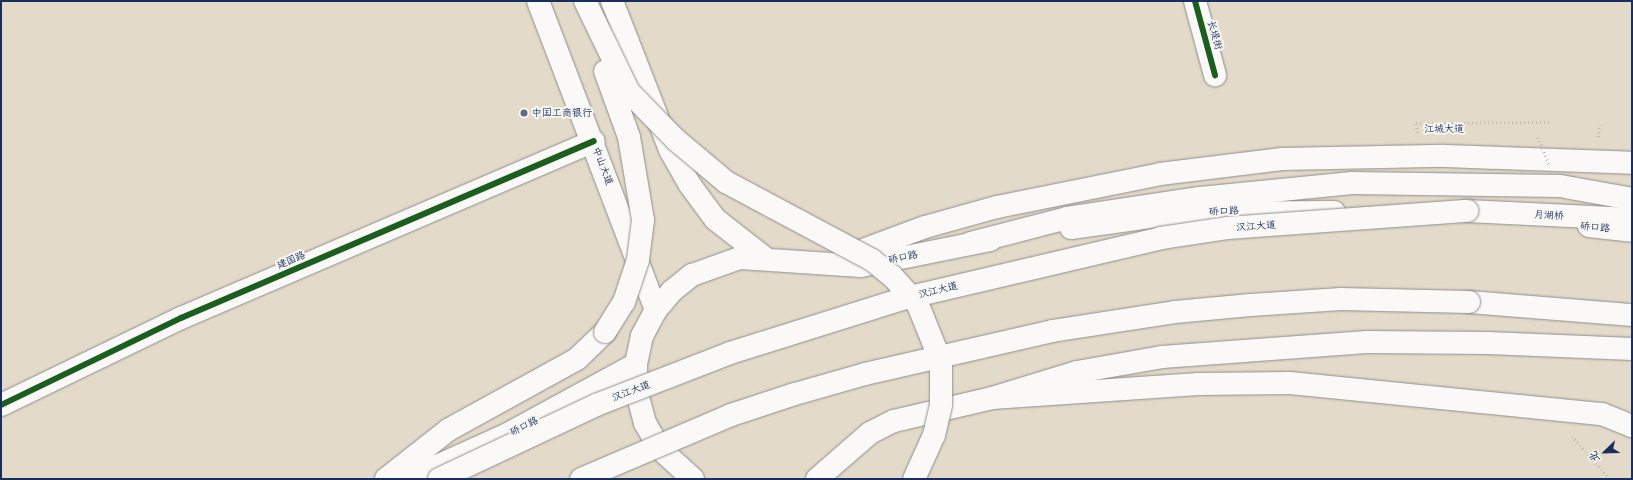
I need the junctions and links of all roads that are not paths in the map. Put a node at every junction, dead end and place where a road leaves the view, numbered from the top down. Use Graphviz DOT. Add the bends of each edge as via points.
graph roads {
  1 [pos="538,1"];
  2 [pos="578,1"];
  3 [pos="585,1"];
  4 [pos="612,1"];
  5 [pos="1195,1"];
  6 [pos="1216,75"];
  7 [pos="594,141"];
  8 [pos="1632,163"];
  9 [pos="1632,199"];
  10 [pos="1467,211"];
  11 [pos="1632,218"];
  12 [pos="1632,231"];
  13 [pos="971,243"];
  14 [pos="765,258"];
  15 [pos="819,266"];
  16 [pos="656,310"];
  17 [pos="1632,315"];
  18 [pos="1632,350"];
  19 [pos="636,364"];
  20 [pos="992,398"];
  21 [pos="1,405"];
  22 [pos="1632,426"];
  23 [pos="823,477"];
  24 [pos="386,479"];
  25 [pos="408,479"];
  26 [pos="438,479"];
  27 [pos="581,479"];
  28 [pos="693,479"];
  29 [pos="914,479"];
  1 -- 7 [label="main road, 中山大道"];
  2 -- 24 [label="main road, bridge" via="629,137 639,180 643,220 639,254 624,302 604,332 577,359 448,430"];
  3 -- 29 [label="main road, bridge" via="629,92 676,140 726,182 872,260 892,276 918,305 941,362 941,405 934,435"];
  4 -- 14 [label="main road" via="670,150 690,186 715,219"];
  5 -- 6 [label="main road, 长堤街"];
  7 -- 16 [label="main road, 中山大道"];
  7 -- 21 [label="main road, 建国路" via="180,318"];
  8 -- 15 [label="main road" via="1445,156 1290,159 1160,174 997,207 925,227"];
  9 -- 13 [label="main road" via="1560,186 1352,183 1200,198 1067,218"];
  10 -- 11 [label="main road, 月湖桥"];
  10 -- 26 [label="main road, 汉江大道, bridge" via="1228,228 1161,238 906,298 730,353 596,405"];
  12 -- 13 [label="main road, 硚口路" via="1483,216 1238,210 1181,213"];
  13 -- 15 [label="main road, 硚口路" via="861,266"];
  14 -- 15 [label="main road, 硚口路"];
  14 -- 16 [label="main road, 硚口路" via="740,258 698,272 672,291"];
  16 -- 19 [label="main road, 硚口路" via="642,336"];
  17 -- 27 [label="main road, bridge" via="1469,302 1341,299 1175,312 1052,331 865,374 795,394 731,416"];
  18 -- 20 [label="main road" via="1488,343 1366,342 1162,356 1077,372"];
  19 -- 25 [label="main road, 硚口路" via="506,435"];
  19 -- 28 [label="main road, 硚口路" via="637,394 645,423 660,449"];
  20 -- 22 [label="main road" via="1199,384 1290,383 1602,414"];
  20 -- 23 [label="main road" via="894,421 870,434"];
}
